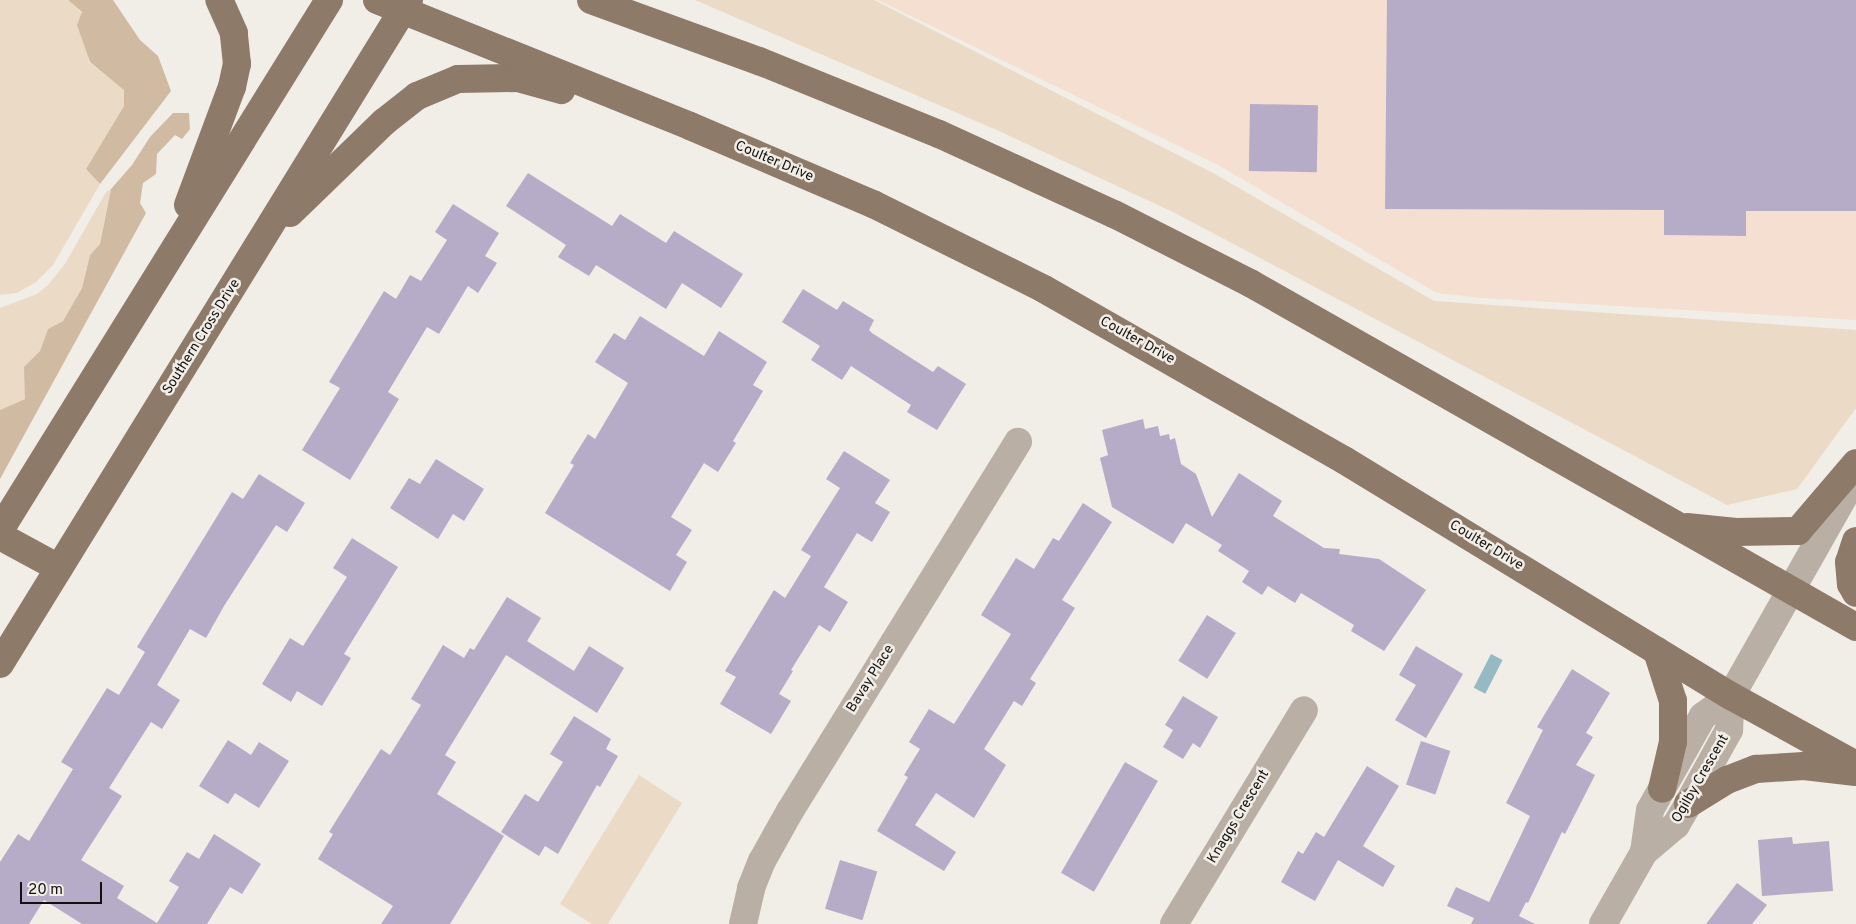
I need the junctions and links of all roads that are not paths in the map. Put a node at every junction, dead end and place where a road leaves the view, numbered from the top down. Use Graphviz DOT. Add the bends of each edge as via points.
graph roads {
  1 [pos="219,0"];
  2 [pos="328,0"];
  3 [pos="376,0"];
  4 [pos="591,0"];
  5 [pos="628,0"];
  6 [pos="406,5"];
  7 [pos="662,25"];
  8 [pos="690,126"];
  9 [pos="261,242"];
  10 [pos="166,262"];
  11 [pos="1018,442"];
  12 [pos="1856,463"];
  13 [pos="1856,475"];
  14 [pos="1676,525"];
  15 [pos="0,530"];
  16 [pos="0,536"];
  17 [pos="1856,541"];
  18 [pos="59,568"];
  19 [pos="1789,590"];
  20 [pos="1856,593"];
  21 [pos="1856,627"];
  22 [pos="1657,651"];
  23 [pos="0,664"];
  24 [pos="1731,696"];
  25 [pos="1304,710"];
  26 [pos="1856,765"];
  27 [pos="1856,772"];
  28 [pos="1662,789"];
  29 [pos="1688,804"];
  30 [pos="1644,852"];
  31 [pos="743,924"];
  32 [pos="1174,924"];
  33 [pos="1602,924"];
  1 -- 10 [label="main road" via="234,33 238,64"];
  2 -- 10 [label="main road"];
  3 -- 6 [label="main road, Coulter Drive"];
  4 -- 7 [label="main road"];
  5 -- 7 [label="main road"];
  6 -- 8 [label="main road, Coulter Drive"];
  6 -- 9 [label="main road, Southern Cross Drive"];
  7 -- 14 [label="main road" via="939,134 1114,214 1250,283"];
  8 -- 9 [label="main road" via="518,78 458,79 417,96 384,122"];
  8 -- 22 [label="main road, Coulter Drive" via="873,204 1044,289 1344,460"];
  9 -- 18 [label="main road, Southern Cross Drive"];
  10 -- 15 [label="main road"];
  11 -- 31 [label="street, Bavay Place" via="790,811 762,861 751,888"];
  12 -- 14 [label="main road" via="1798,531 1736,532"];
  13 -- 19 [label="street"];
  14 -- 19 [label="main road"];
  16 -- 18 [label="main road"];
  17 -- 20 [label="main road" via="1849,562 1851,584"];
  18 -- 23 [label="main road, Southern Cross Drive"];
  19 -- 21 [label="main road"];
  19 -- 24 [label="street"];
  22 -- 24 [label="main road, Coulter Drive"];
  22 -- 28 [label="main road" via="1673,701 1673,742"];
  24 -- 26 [label="main road, Coulter Drive"];
  24 -- 28 [label="street, Ogilby Crescent" via="1703,716"];
  24 -- 29 [label="street, Ogilby Crescent" via="1729,730"];
  25 -- 32 [label="street, Knaggs Crescent"];
  27 -- 29 [label="main road" via="1804,766 1756,770 1727,780"];
  28 -- 30 [label="street, Ogilby Crescent" via="1650,810"];
  29 -- 30 [label="street, Ogilby Crescent" via="1676,825"];
  30 -- 33 [label="street, Ogilby Crescent"];
}
